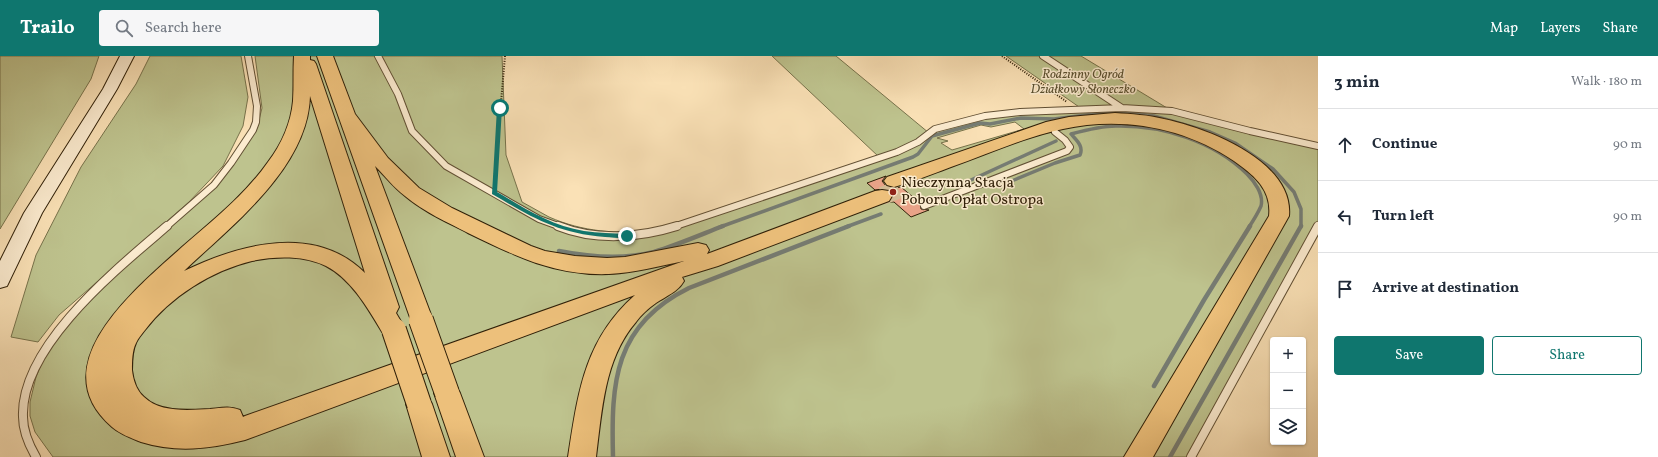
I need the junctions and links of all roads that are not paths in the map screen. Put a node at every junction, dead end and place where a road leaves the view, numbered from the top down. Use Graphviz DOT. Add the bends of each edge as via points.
graph roads {
  1 [pos="127,56"];
  2 [pos="248,56"];
  3 [pos="302,56"];
  4 [pos="306,56"];
  5 [pos="325,56"];
  6 [pos="378,56"];
  7 [pos="1043,56"];
  8 [pos="1122,108"];
  9 [pos="346,114"];
  10 [pos="1093,119"];
  11 [pos="1055,132"];
  12 [pos="1318,146"];
  13 [pos="888,188"];
  14 [pos="924,206"];
  15 [pos="1318,226"];
  16 [pos="710,254"];
  17 [pos="0,281"];
  18 [pos="394,330"];
  19 [pos="36,457"];
  20 [pos="436,457"];
  21 [pos="470,457"];
  22 [pos="582,457"];
  23 [pos="1138,457"];
  24 [pos="1191,457"];
  1 -- 17 [label="main road" via="33,213"];
  2 -- 19 [label="lane" via="258,109 255,123 222,176 92,294 68,319 43,353 30,380 23,412 26,438"];
  3 -- 16 [label="highway" via="303,96 300,115 292,138 280,158 247,199 133,307 105,349 99,376 102,394 110,410 131,426 150,434 172,437 209,436 237,431 678,270"];
  4 -- 18 [label="highway"];
  5 -- 9 [label="highway"];
  6 -- 8 [label="lane" via="398,94 412,131 446,166 539,219 597,235 640,235 675,228 897,152 918,142 935,129 950,124 1020,112"];
  7 -- 8 [label="lane"];
  8 -- 12 [label="lane" via="1172,111"];
  9 -- 16 [label="highway" via="381,162 412,192 472,227 542,258 607,266"];
  9 -- 21 [label="highway, bridge"];
  10 -- 11 [label="highway"];
  10 -- 13 [label="highway" via="1038,131"];
  10 -- 23 [label="highway" via="1147,121 1178,128 1219,144 1263,174 1280,200 1279,216 1267,239"];
  11 -- 13 [label="highway"];
  11 -- 14 [label="lane" via="1069,143 1067,151"];
  13 -- 16 [label="highway"];
  15 -- 24 [label="lane"];
  16 -- 18 [label="highway" via="237,416 185,422 156,417 134,404 126,396 121,385 118,361 122,348 128,333 152,304 166,292 198,273 228,260 254,254 287,250 305,251 334,260 367,290"];
  16 -- 22 [label="highway" via="645,299 631,311 612,335 600,359 593,386"];
  18 -- 20 [label="highway, bridge"];
}
